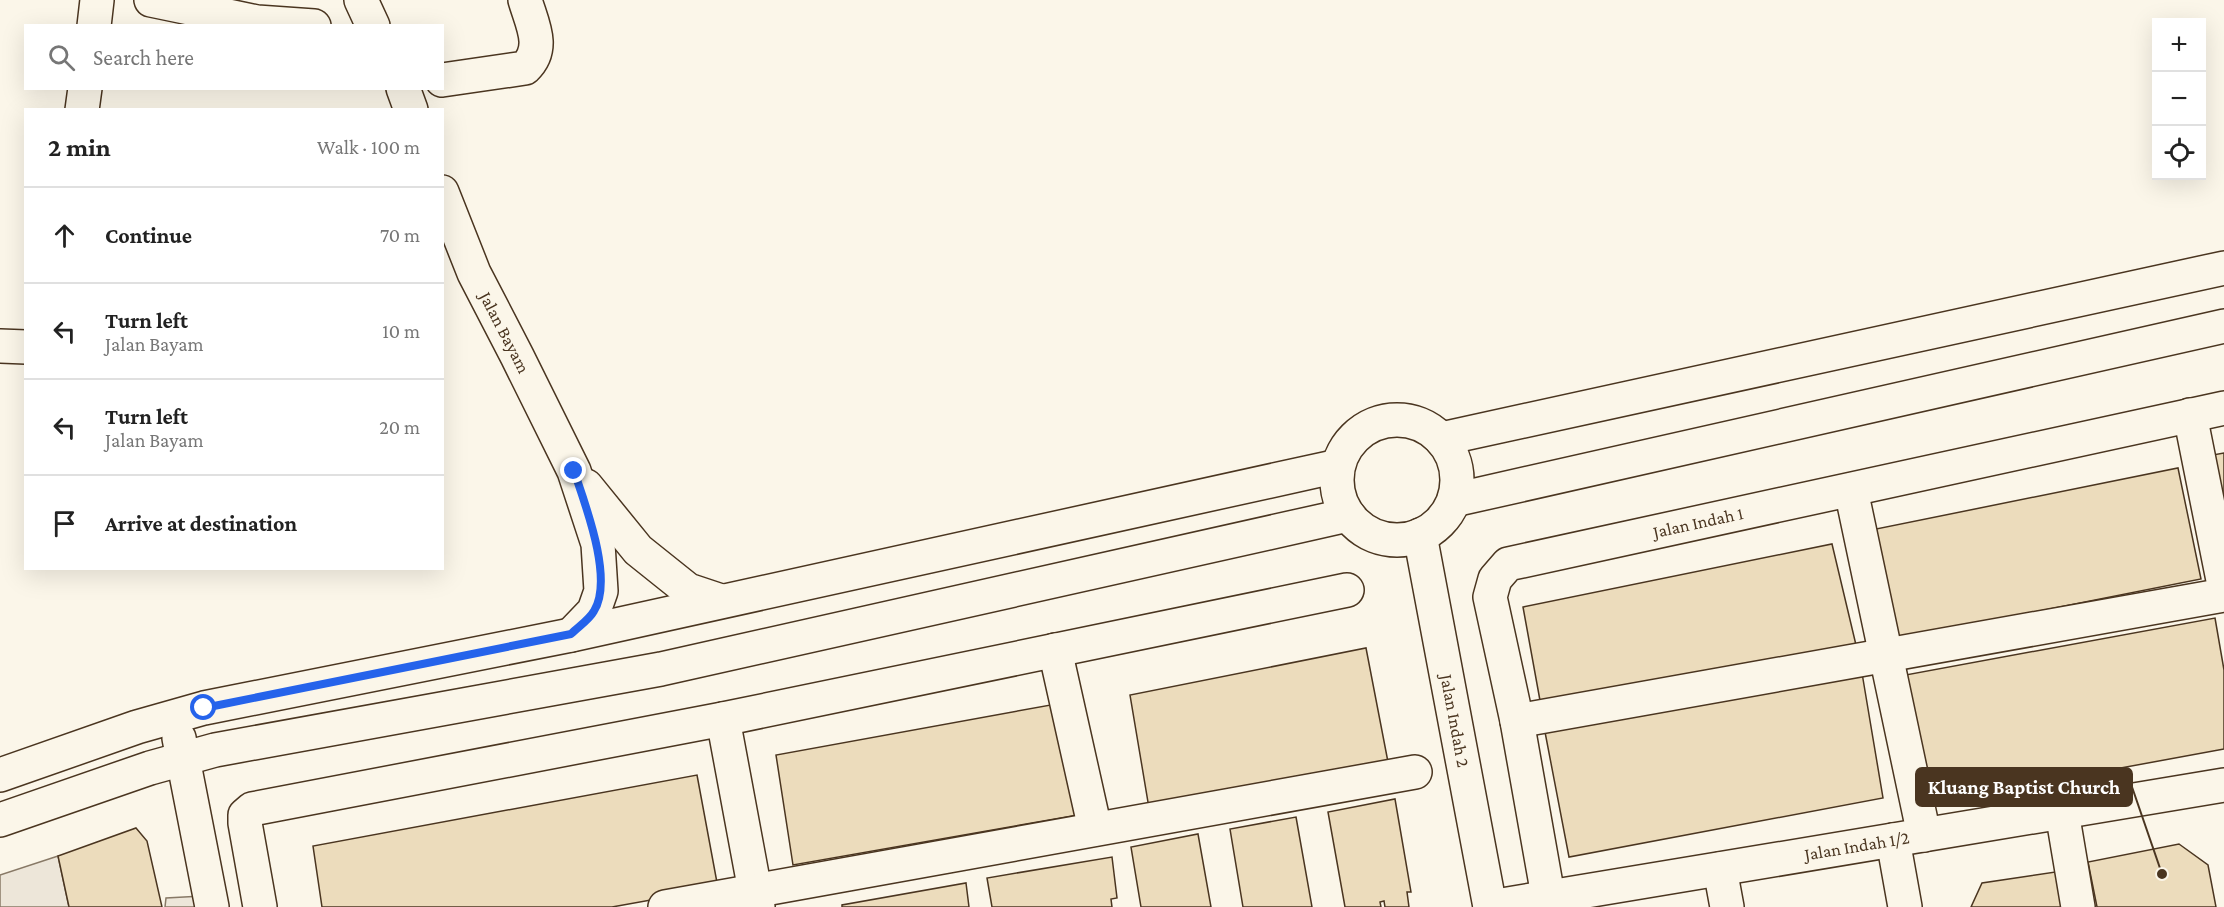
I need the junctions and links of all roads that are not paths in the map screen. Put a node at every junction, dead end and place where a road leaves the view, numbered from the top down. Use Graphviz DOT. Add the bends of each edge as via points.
graph roads {
  1 [pos="98,0"];
  2 [pos="151,0"];
  3 [pos="361,0"];
  4 [pos="525,0"];
  5 [pos="94,24"];
  6 [pos="286,24"];
  7 [pos="372,24"];
  8 [pos="444,80"];
  9 [pos="85,90"];
  10 [pos="404,90"];
  11 [pos="82,108"];
  12 [pos="410,108"];
  13 [pos="444,197"];
  14 [pos="2224,268"];
  15 [pos="2224,326"];
  16 [pos="0,346"];
  17 [pos="24,347"];
  18 [pos="2224,408"];
  19 [pos="2190,415"];
  20 [pos="1441,439"];
  21 [pos="1338,466"];
  22 [pos="574,471"];
  23 [pos="1851,490"];
  24 [pos="1454,500"];
  25 [pos="1348,515"];
  26 [pos="1420,535"];
  27 [pos="2224,585"];
  28 [pos="1347,590"];
  29 [pos="2224,595"];
  30 [pos="721,602"];
  31 [pos="571,634"];
  32 [pos="1055,650"];
  33 [pos="1886,655"];
  34 [pos="174,717"];
  35 [pos="723,718"];
  36 [pos="1517,721"];
  37 [pos="183,759"];
  38 [pos="1415,772"];
  39 [pos="0,775"];
  40 [pos="2224,785"];
  41 [pos="2062,812"];
  42 [pos="0,820"];
  43 [pos="1095,830"];
  44 [pos="1909,838"];
  45 [pos="1720,869"];
  46 [pos="756,899"];
  47 [pos="1549,902"];
  48 [pos="212,907"];
  49 [pos="260,907"];
  50 [pos="665,907"];
  51 [pos="1490,907"];
  52 [pos="1727,907"];
  53 [pos="1905,907"];
  54 [pos="2078,907"];
  1 -- 5 [label="street"];
  2 -- 6 [label="street" via="257,22"];
  3 -- 7 [label="street"];
  4 -- 8 [label="street" via="537,45 534,59 525,68"];
  9 -- 11 [label="street"];
  10 -- 12 [label="street"];
  13 -- 22 [label="street, Jalan Bayam" via="474,273"];
  14 -- 20 [label="street"];
  15 -- 24 [label="street"];
  16 -- 17 [label="street"];
  18 -- 19 [label="street, Jalan Indah 1"];
  19 -- 23 [label="street, Jalan Indah 1"];
  19 -- 27 [label="street"];
  20 -- 21 [label="street" via="1414,423 1381,422 1362,431 1347,446"];
  20 -- 24 [label="street" via="1453,457 1457,478"];
  21 -- 25 [label="street" via="1337,483"];
  21 -- 30 [label="street"];
  22 -- 30 [label="street, Jalan Bayam" via="638,550 688,590"];
  22 -- 31 [label="street, Jalan Bayam" via="598,544 601,591 594,611"];
  23 -- 33 [label="street"];
  23 -- 36 [label="street, Jalan Indah 1" via="1508,564 1495,579 1490,597"];
  24 -- 26 [label="street" via="1441,521"];
  25 -- 26 [label="street" via="1362,529 1381,538 1401,540"];
  25 -- 37 [label="street" via="662,669 214,750"];
  26 -- 51 [label="street, Jalan Indah 2"];
  28 -- 32 [label="street"];
  29 -- 33 [label="street"];
  30 -- 31 [label="street"];
  31 -- 34 [label="street"];
  32 -- 35 [label="street"];
  32 -- 43 [label="street"];
  33 -- 36 [label="street"];
  33 -- 44 [label="street"];
  34 -- 37 [label="street"];
  34 -- 39 [label="street"];
  35 -- 46 [label="street"];
  35 -- 49 [label="street" via="252,809 245,815 245,823"];
  36 -- 47 [label="street, Jalan Indah 1"];
  37 -- 42 [label="street"];
  37 -- 48 [label="street"];
  38 -- 43 [label="street"];
  40 -- 41 [label="street, Jalan Indah 1/2"];
  41 -- 44 [label="street, Jalan Indah 1/2"];
  41 -- 54 [label="street"];
  43 -- 46 [label="street"];
  44 -- 45 [label="street, Jalan Indah 1/2"];
  44 -- 53 [label="street"];
  45 -- 47 [label="street, Jalan Indah 1/2"];
  45 -- 52 [label="street"];
  46 -- 50 [label="street"];
  47 -- 51 [label="street, Jalan Indah 1/2"];
}
